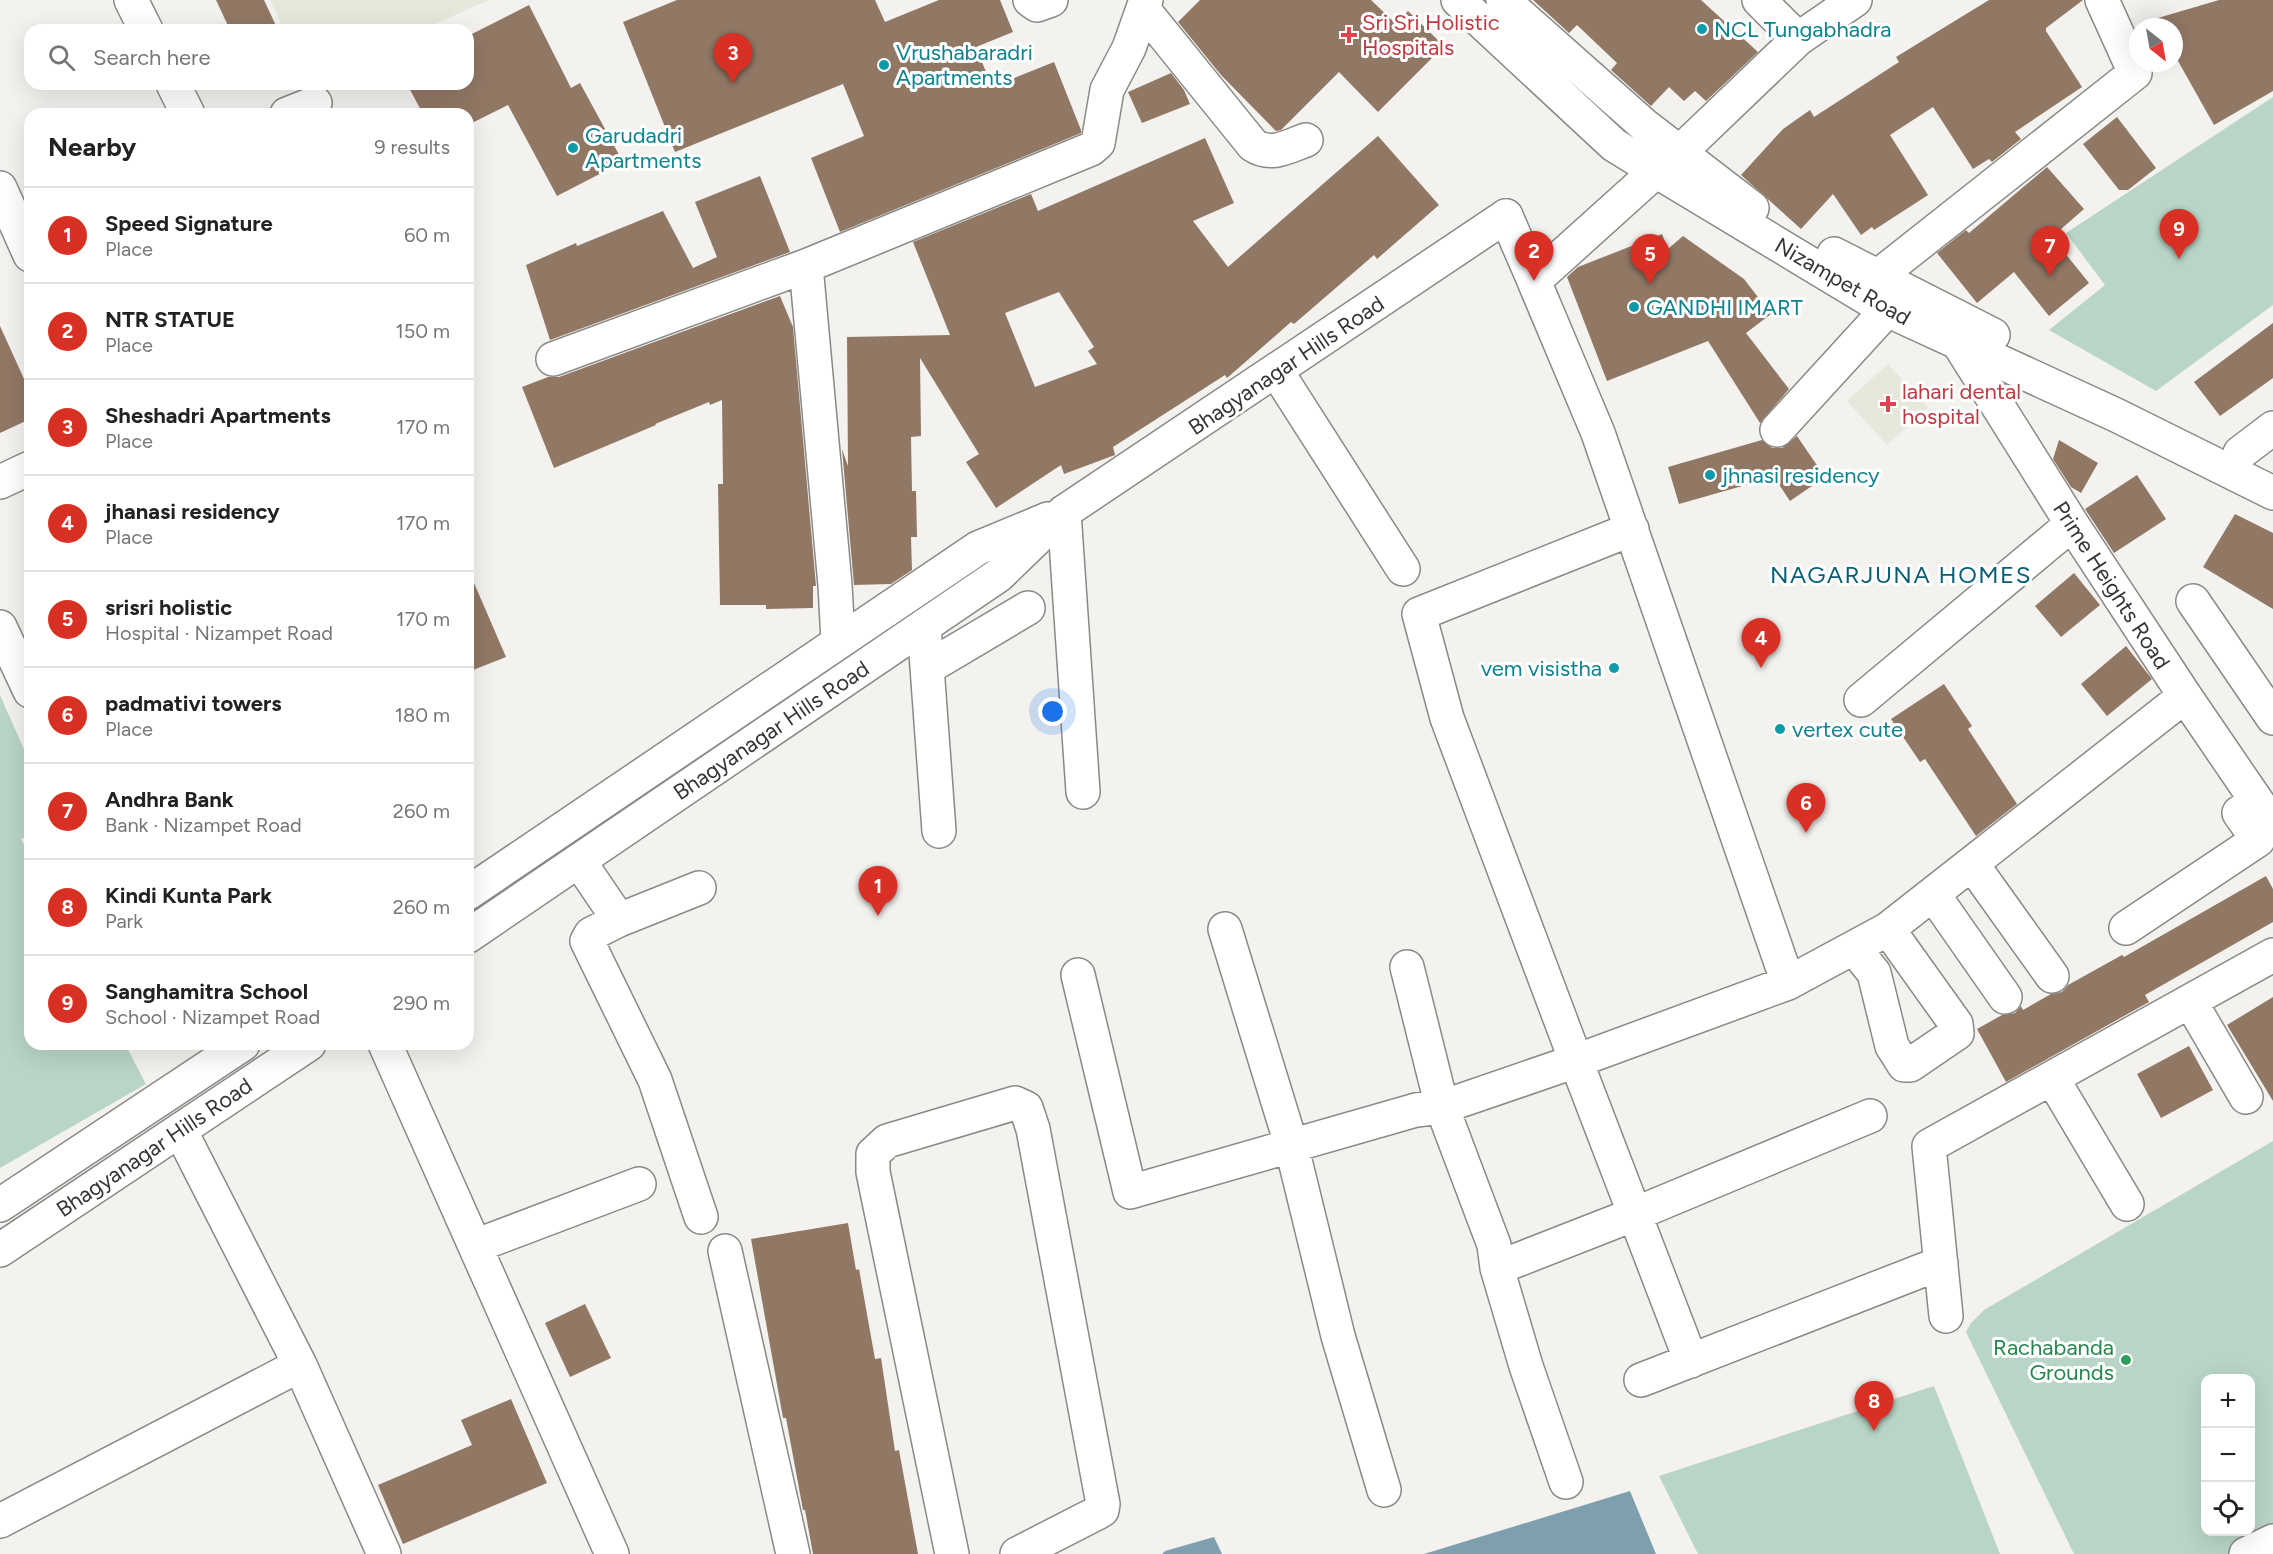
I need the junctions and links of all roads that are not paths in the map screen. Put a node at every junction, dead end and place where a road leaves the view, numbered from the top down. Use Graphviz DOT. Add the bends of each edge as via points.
graph roads {
  1 [pos="131,0"];
  2 [pos="1030,0"];
  3 [pos="1051,0"];
  4 [pos="1458,0"];
  5 [pos="1503,0"];
  6 [pos="1759,0"];
  7 [pos="1855,0"];
  8 [pos="2102,0"];
  9 [pos="1144,4"];
  10 [pos="143,24"];
  11 [pos="1798,39"];
  12 [pos="176,90"];
  13 [pos="185,108"];
  14 [pos="1306,140"];
  15 [pos="1668,162"];
  16 [pos="0,188"];
  17 [pos="20,239"];
  18 [pos="806,266"];
  19 [pos="1877,277"];
  20 [pos="1534,281"];
  21 [pos="1887,310"];
  22 [pos="1957,341"];
  23 [pos="553,359"];
  24 [pos="1277,372"];
  25 [pos="2273,428"];
  26 [pos="1777,430"];
  27 [pos="2240,453"];
  28 [pos="2273,470"];
  29 [pos="24,471"];
  30 [pos="0,482"];
  31 [pos="2273,493"];
  32 [pos="1065,513"];
  33 [pos="2072,524"];
  34 [pos="1632,530"];
  35 [pos="1403,569"];
  36 [pos="2193,601"];
  37 [pos="1028,608"];
  38 [pos="924,626"];
  39 [pos="0,627"];
  40 [pos="838,641"];
  41 [pos="927,668"];
  42 [pos="24,678"];
  43 [pos="2184,696"];
  44 [pos="1861,700"];
  45 [pos="2273,718"];
  46 [pos="629,784"];
  47 [pos="1083,792"];
  48 [pos="2265,813"];
  49 [pos="648,814"];
  50 [pos="939,831"];
  51 [pos="579,861"];
  52 [pos="1972,864"];
  53 [pos="699,888"];
  54 [pos="474,889"];
  55 [pos="1933,894"];
  56 [pos="619,920"];
  57 [pos="2126,928"];
  58 [pos="1225,929"];
  59 [pos="1888,929"];
  60 [pos="474,932"];
  61 [pos="1854,948"];
  62 [pos="2273,955"];
  63 [pos="1407,967"];
  64 [pos="1078,975"];
  65 [pos="2052,976"];
  66 [pos="1788,983"];
  67 [pos="2005,997"];
  68 [pos="2190,1001"];
  69 [pos="234,1050"];
  70 [pos="300,1050"];
  71 [pos="388,1050"];
  72 [pos="1576,1061"];
  73 [pos="2052,1078"];
  74 [pos="2246,1097"];
  75 [pos="1442,1107"];
  76 [pos="1870,1116"];
  77 [pos="180,1130"];
  78 [pos="1292,1144"];
  79 [pos="639,1184"];
  80 [pos="0,1204"];
  81 [pos="2127,1204"];
  82 [pos="1635,1214"];
  83 [pos="701,1217"];
  84 [pos="475,1246"];
  85 [pos="1,1247"];
  86 [pos="725,1251"];
  87 [pos="1941,1263"];
  88 [pos="1497,1268"];
  89 [pos="1946,1316"];
  90 [pos="1691,1361"];
  91 [pos="300,1365"];
  92 [pos="1641,1380"];
  93 [pos="1566,1482"];
  94 [pos="1384,1490"];
  95 [pos="2,1516"];
  96 [pos="2273,1540"];
  97 [pos="384,1554"];
  98 [pos="612,1554"];
  99 [pos="793,1554"];
  100 [pos="952,1554"];
  101 [pos="1017,1554"];
  102 [pos="2246,1554"];
  1 -- 10 [label="street"];
  2 -- 3 [label="street" via="1037,5"];
  4 -- 15 [label="street, Nizampet Road" via="1614,145"];
  5 -- 15 [label="street, Nizampet Road" via="1644,125"];
  6 -- 11 [label="street"];
  7 -- 11 [label="street"];
  8 -- 19 [label="street" via="2135,73"];
  9 -- 14 [label="street" via="1252,145 1274,152"];
  9 -- 18 [label="street" via="1129,48 1107,90 1098,143 1091,150"];
  11 -- 15 [label="street"];
  12 -- 13 [label="street"];
  15 -- 19 [label="street, Nizampet Road"];
  15 -- 20 [label="street"];
  15 -- 21 [label="street, Nizampet Road"];
  16 -- 17 [label="street"];
  18 -- 23 [label="street"];
  18 -- 40 [label="street"];
  19 -- 27 [label="street, Nizampet Road" via="2080,379 2128,395"];
  20 -- 24 [label="street, Bhagyanagar Hills Road" via="1506,216"];
  20 -- 34 [label="street" via="1598,433"];
  21 -- 22 [label="street, Nizampet Road"];
  21 -- 26 [label="street"];
  22 -- 31 [label="street, Nizampet Road"];
  22 -- 33 [label="street, Prime Heights Road"];
  24 -- 32 [label="street, Bhagyanagar Hills Road"];
  24 -- 35 [label="street"];
  25 -- 27 [label="street"];
  27 -- 28 [label="street, Nizampet Road"];
  29 -- 30 [label="street"];
  32 -- 38 [label="street, Bhagyanagar Hills Road" via="999,575"];
  32 -- 40 [label="street, Bhagyanagar Hills Road" via="978,548"];
  32 -- 47 [label="street"];
  33 -- 43 [label="street, Prime Heights Road"];
  33 -- 44 [label="street"];
  34 -- 66 [label="street"];
  34 -- 72 [label="street" via="1419,614 1447,718"];
  36 -- 45 [label="street"];
  37 -- 41 [label="street"];
  38 -- 41 [label="street"];
  38 -- 49 [label="street, Bhagyanagar Hills Road"];
  39 -- 42 [label="street"];
  40 -- 46 [label="street, Bhagyanagar Hills Road"];
  41 -- 50 [label="street"];
  43 -- 48 [label="street, Prime Heights Road"];
  43 -- 52 [label="street"];
  46 -- 49 [label="street"];
  46 -- 54 [label="street, Bhagyanagar Hills Road"];
  48 -- 57 [label="street" via="2239,813 2258,840"];
  49 -- 51 [label="street, Bhagyanagar Hills Road"];
  51 -- 56 [label="street"];
  51 -- 60 [label="street, Bhagyanagar Hills Road"];
  52 -- 55 [label="street"];
  52 -- 65 [label="street"];
  53 -- 56 [label="street"];
  55 -- 59 [label="street"];
  55 -- 67 [label="street"];
  56 -- 83 [label="street" via="591,933 587,941 655,1080"];
  58 -- 78 [label="street"];
  59 -- 61 [label="street"];
  59 -- 61 [label="street" via="1956,1024 1957,1033 1910,1065 1904,1065 1892,1046 1874,973"];
  61 -- 66 [label="street"];
  62 -- 68 [label="street"];
  63 -- 75 [label="street"];
  64 -- 78 [label="street" via="1130,1192"];
  66 -- 72 [label="street"];
  68 -- 73 [label="street"];
  68 -- 74 [label="street"];
  69 -- 80 [label="street, Bhagyanagar Hills Road"];
  70 -- 77 [label="street, Bhagyanagar Hills Road"];
  71 -- 84 [label="street"];
  72 -- 75 [label="street"];
  72 -- 82 [label="street"];
  73 -- 81 [label="street"];
  73 -- 87 [label="street" via="1929,1146"];
  75 -- 78 [label="street" via="1416,1110"];
  75 -- 88 [label="street" via="1494,1245"];
  76 -- 82 [label="street"];
  77 -- 85 [label="street, Bhagyanagar Hills Road"];
  77 -- 91 [label="street"];
  78 -- 94 [label="street" via="1338,1336"];
  79 -- 84 [label="street"];
  82 -- 88 [label="street"];
  82 -- 90 [label="street"];
  84 -- 98 [label="street"];
  86 -- 99 [label="street"];
  87 -- 89 [label="street"];
  87 -- 90 [label="street"];
  88 -- 93 [label="street"];
  90 -- 92 [label="street"];
  91 -- 95 [label="street"];
  91 -- 97 [label="street"];
  96 -- 102 [label="street"];
  100 -- 101 [label="street" via="873,1172 873,1154 887,1141 1015,1103 1026,1108 1033,1129 1102,1504 1097,1513"];
}
